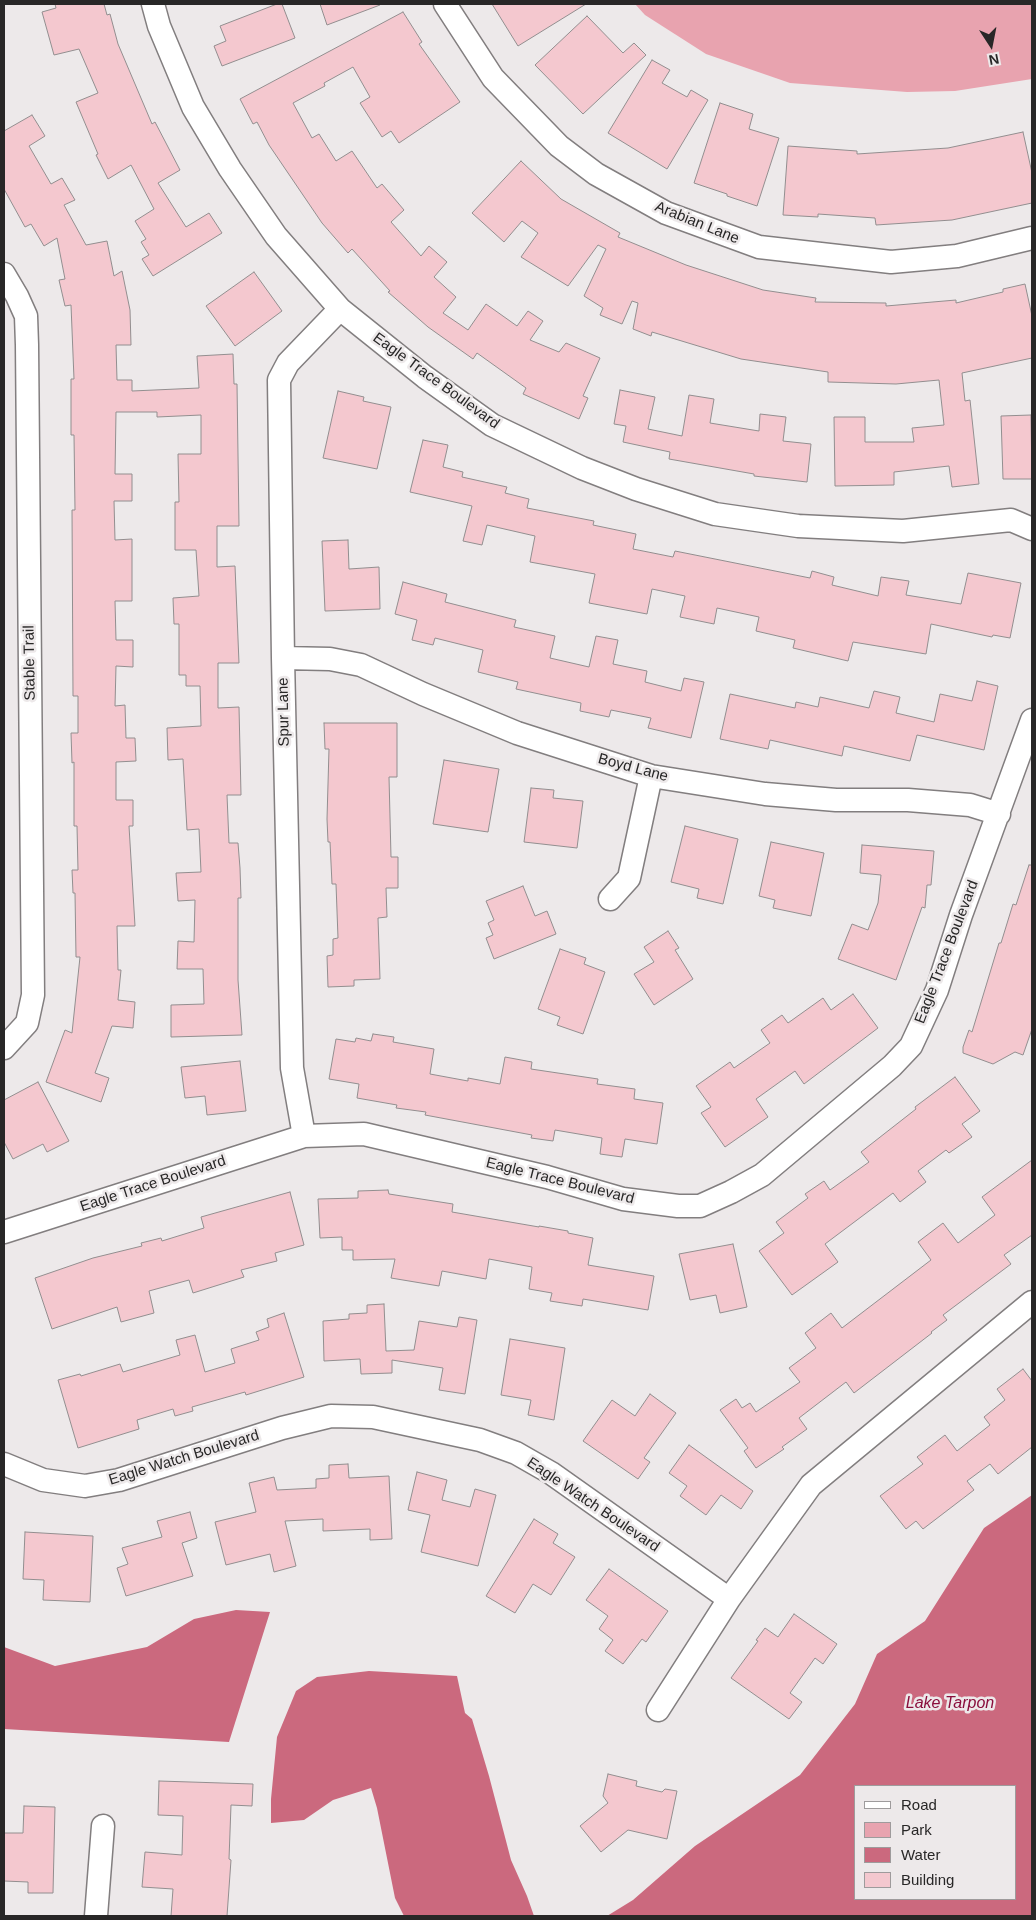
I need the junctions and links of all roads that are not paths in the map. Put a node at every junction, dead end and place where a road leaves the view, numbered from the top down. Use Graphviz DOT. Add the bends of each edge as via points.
graph roads {
  1 [pos="153,4"];
  2 [pos="445,4"];
  3 [pos="1032,238"];
  4 [pos="4,274"];
  5 [pos="340,309"];
  6 [pos="1032,529"];
  7 [pos="283,658"];
  8 [pos="1032,720"];
  9 [pos="651,776"];
  10 [pos="999,814"];
  11 [pos="610,899"];
  12 [pos="4,1048"];
  13 [pos="304,1136"];
  14 [pos="4,1232"];
  15 [pos="1032,1302"];
  16 [pos="4,1464"];
  17 [pos="729,1599"];
  18 [pos="658,1710"];
  19 [pos="103,1826"];
  20 [pos="96,1916"];
  1 -- 5 [label="street, Eagle Trace Boulevard" via="193,107 230,169 276,236"];
  2 -- 3 [label="street, Arabian Lane" via="493,78 560,146 596,174 666,213 759,247 891,262 957,256"];
  4 -- 12 [label="street, Stable Trail" via="26,316 33,985 27,1023"];
  5 -- 6 [label="street, Eagle Trace Boulevard" via="492,425 636,490 715,514 798,526 903,531 1011,520"];
  5 -- 7 [label="street, Spur Lane" via="288,363 280,380"];
  7 -- 9 [label="street, Boyd Lane" via="330,659 361,665 517,733"];
  7 -- 13 [label="street, Spur Lane" via="292,1068"];
  8 -- 10 [label="street, Eagle Trace Boulevard"];
  9 -- 10 [label="street, Boyd Lane" via="765,794 970,805"];
  9 -- 11 [label="street" via="629,878"];
  10 -- 13 [label="street, Eagle Trace Boulevard" via="936,990 911,1046 892,1066 762,1175 732,1192 700,1206 623,1199 547,1177 364,1134"];
  13 -- 14 [label="street, Eagle Trace Boulevard"];
  15 -- 17 [label="street" via="811,1485"];
  16 -- 17 [label="street, Eagle Watch Boulevard" via="43,1480 85,1486 119,1480 330,1416 373,1417 480,1440 516,1453 551,1473"];
  17 -- 18 [label="street"];
  19 -- 20 [label="street"];
}
